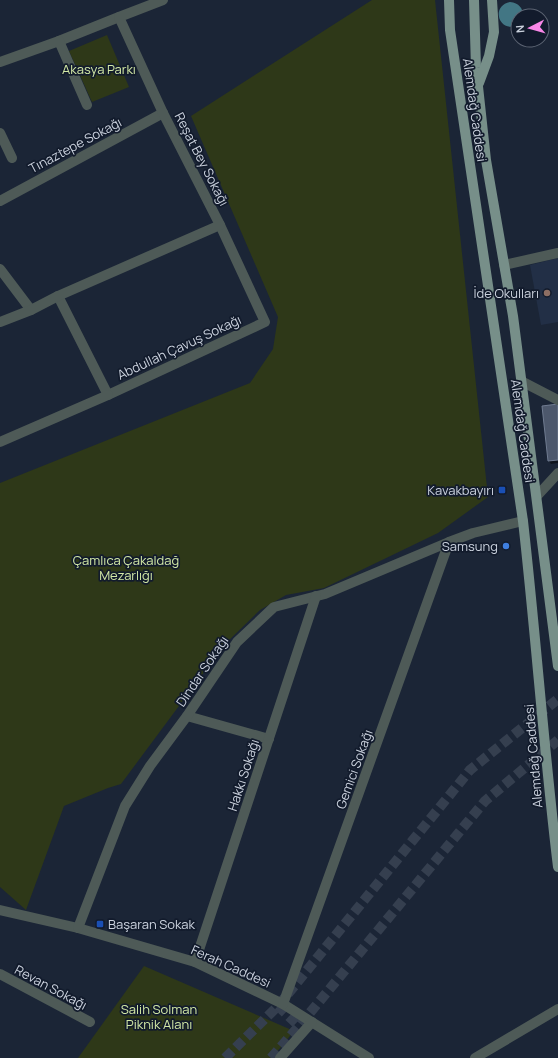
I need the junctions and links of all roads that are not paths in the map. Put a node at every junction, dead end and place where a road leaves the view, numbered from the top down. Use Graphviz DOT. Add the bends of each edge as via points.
graph roads {
  1 [pos="163,0"];
  2 [pos="442,0"];
  3 [pos="448,0"];
  4 [pos="474,0"];
  5 [pos="492,0"];
  6 [pos="148,3"];
  7 [pos="119,17"];
  8 [pos="450,30"];
  9 [pos="59,41"];
  10 [pos="0,62"];
  11 [pos="478,84"];
  12 [pos="87,105"];
  13 [pos="163,113"];
  14 [pos="0,133"];
  15 [pos="12,158"];
  16 [pos="0,201"];
  17 [pos="220,225"];
  18 [pos="558,253"];
  19 [pos="504,265"];
  20 [pos="0,269"];
  21 [pos="58,296"];
  22 [pos="31,310"];
  23 [pos="0,322"];
  24 [pos="521,381"];
  25 [pos="108,395"];
  26 [pos="558,400"];
  27 [pos="0,442"];
  28 [pos="558,473"];
  29 [pos="536,496"];
  30 [pos="523,521"];
  31 [pos="449,542"];
  32 [pos="548,582"];
  33 [pos="316,596"];
  34 [pos="558,614"];
  35 [pos="558,666"];
  36 [pos="187,716"];
  37 [pos="269,739"];
  38 [pos="558,867"];
  39 [pos="0,910"];
  40 [pos="78,928"];
  41 [pos="195,962"];
  42 [pos="0,974"];
  43 [pos="283,1004"];
  44 [pos="558,1009"];
  45 [pos="90,1022"];
  46 [pos="312,1022"];
  47 [pos="280,1058"];
  48 [pos="369,1058"];
  49 [pos="475,1058"];
  1 -- 6 [label="street"];
  2 -- 8 [label="main road"];
  3 -- 8 [label="main road, Alemdağ Caddesi"];
  4 -- 11 [label="main road, Alemdağ Caddesi"];
  5 -- 11 [label="main road" via="494,32 489,56"];
  6 -- 7 [label="street"];
  7 -- 9 [label="street"];
  7 -- 13 [label="street, Reşat Bey Sokağı"];
  8 -- 30 [label="main road, Alemdağ Caddesi"];
  9 -- 10 [label="street"];
  9 -- 12 [label="street"];
  11 -- 19 [label="main road, Alemdağ Caddesi" via="486,160"];
  13 -- 16 [label="street, Tınaztepe Sokağı"];
  13 -- 17 [label="street, Reşat Bey Sokağı"];
  14 -- 15 [label="street"];
  17 -- 21 [label="street, Reşat Bey Sokağı"];
  17 -- 25 [label="street, Abdullah Çavuş Sokağı" via="265,322"];
  18 -- 19 [label="street"];
  19 -- 24 [label="main road, Alemdağ Caddesi"];
  20 -- 22 [label="street"];
  21 -- 22 [label="street, Reşat Bey Sokağı"];
  21 -- 25 [label="street, Abdullah Çavuş Sokağı"];
  22 -- 23 [label="street, Reşat Bey Sokağı"];
  24 -- 26 [label="street"];
  24 -- 29 [label="main road, Alemdağ Caddesi"];
  25 -- 27 [label="street"];
  28 -- 29 [label="street"];
  29 -- 32 [label="main road, Alemdağ Caddesi"];
  30 -- 31 [label="street, Dindar Sokağı" via="473,533"];
  30 -- 38 [label="main road, Alemdağ Caddesi"];
  31 -- 33 [label="street, Dindar Sokağı"];
  31 -- 43 [label="street, Gemici Sokağı"];
  32 -- 34 [label="main road"];
  32 -- 35 [label="main road, Alemdağ Caddesi"];
  33 -- 36 [label="street, Dindar Sokağı" via="274,607 237,642"];
  33 -- 37 [label="street, Hakkı Sokağı"];
  36 -- 37 [label="street"];
  36 -- 40 [label="street, Dindar Sokağı" via="124,806"];
  37 -- 41 [label="street, Hakkı Sokağı"];
  39 -- 40 [label="street, Ferah Caddesi"];
  40 -- 41 [label="street, Ferah Caddesi"];
  41 -- 43 [label="street, Ferah Caddesi"];
  42 -- 45 [label="street, Revan Sokağı"];
  43 -- 46 [label="street, Ferah Caddesi"];
  44 -- 49 [label="street"];
  46 -- 47 [label="street"];
  46 -- 48 [label="street, Ferah Caddesi"];
}
